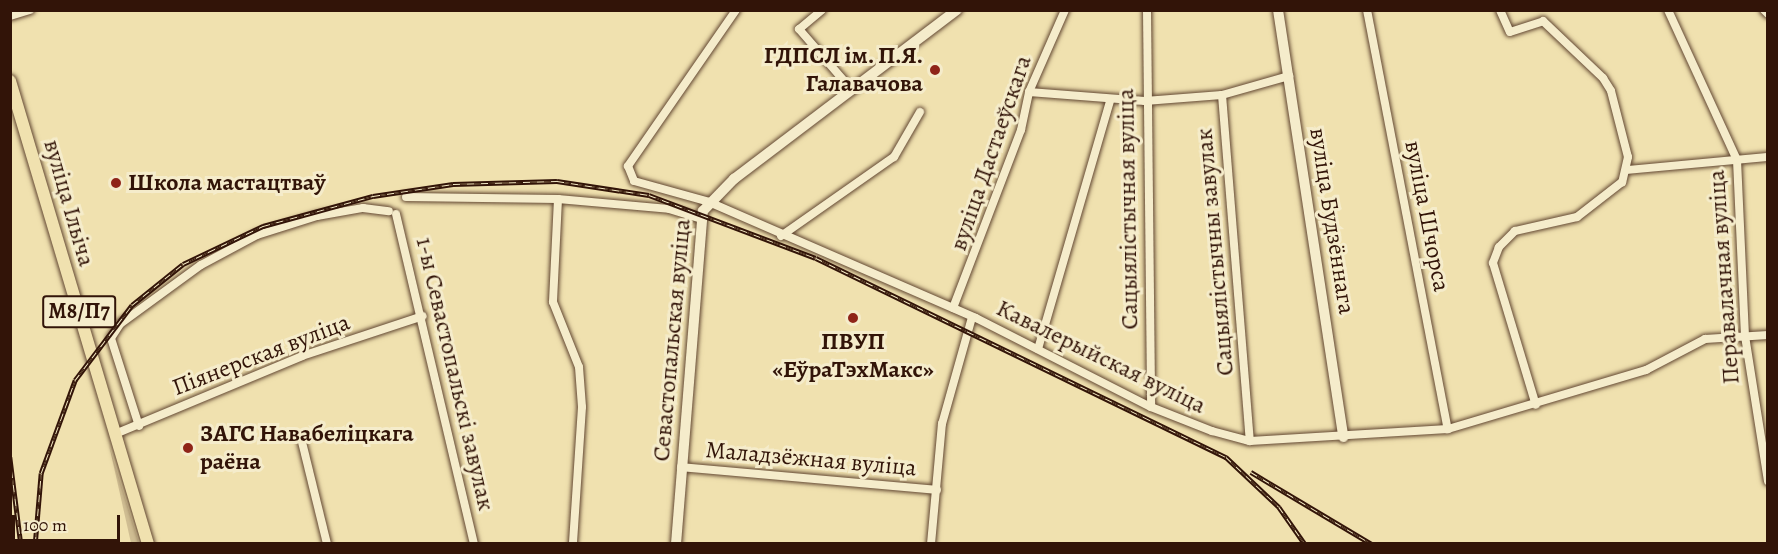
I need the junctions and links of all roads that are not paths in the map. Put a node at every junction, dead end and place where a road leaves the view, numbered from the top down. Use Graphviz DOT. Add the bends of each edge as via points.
graph roads {
  1 [pos="30,10"];
  2 [pos="736,10"];
  3 [pos="822,10"];
  4 [pos="957,10"];
  5 [pos="1065,10"];
  6 [pos="1147,10"];
  7 [pos="1278,10"];
  8 [pos="1367,10"];
  9 [pos="1500,10"];
  10 [pos="1668,10"];
  11 [pos="1764,10"];
  12 [pos="1767,14"];
  13 [pos="10,16"];
  14 [pos="1289,76"];
  15 [pos="10,81"];
  16 [pos="852,90"];
  17 [pos="1029,92"];
  18 [pos="1222,95"];
  19 [pos="1110,101"];
  20 [pos="1145,101"];
  21 [pos="920,112"];
  22 [pos="1767,157"];
  23 [pos="1737,160"];
  24 [pos="1627,170"];
  25 [pos="406,197"];
  26 [pos="558,199"];
  27 [pos="709,202"];
  28 [pos="701,219"];
  29 [pos="781,236"];
  30 [pos="953,308"];
  31 [pos="423,316"];
  32 [pos="974,318"];
  33 [pos="1767,335"];
  34 [pos="1745,336"];
  35 [pos="1038,349"];
  36 [pos="1536,405"];
  37 [pos="1151,407"];
  38 [pos="139,426"];
  39 [pos="1448,429"];
  40 [pos="116,434"];
  41 [pos="1343,437"];
  42 [pos="1250,441"];
  43 [pos="302,442"];
  44 [pos="681,467"];
  45 [pos="1767,482"];
  46 [pos="937,490"];
  47 [pos="148,543"];
  48 [pos="327,543"];
  49 [pos="474,543"];
  50 [pos="573,543"];
  51 [pos="676,543"];
  52 [pos="931,543"];
  1 -- 13 [label="street"];
  2 -- 27 [label="street" via="628,166 634,182"];
  3 -- 16 [label="street" via="799,29"];
  4 -- 16 [label="street, Севастопальская вуліца"];
  5 -- 17 [label="street, вуліца Дастаеўскага"];
  6 -- 20 [label="street, Сацыялістычная вуліца"];
  7 -- 14 [label="street, вуліца Будзённага"];
  8 -- 39 [label="street, вуліца Шчорса"];
  9 -- 24 [label="street" via="1510,32 1542,21 1603,78 1622,130"];
  10 -- 23 [label="street, Перавалачная вуліца"];
  11 -- 12 [label="street"];
  14 -- 18 [label="street"];
  14 -- 41 [label="street, вуліца Будзённага"];
  15 -- 40 [label="main road, вуліца Ільіча / М8/П7"];
  16 -- 27 [label="street, Севастопальская вуліца"];
  17 -- 19 [label="street"];
  17 -- 30 [label="street, вуліца Дастаеўскага" via="1021,130"];
  18 -- 20 [label="street"];
  18 -- 42 [label="street, Сацыялістычны завулак"];
  19 -- 20 [label="street"];
  19 -- 35 [label="street"];
  20 -- 37 [label="street, Сацыялістычная вуліца"];
  21 -- 29 [label="street" via="894,157"];
  22 -- 23 [label="street"];
  23 -- 24 [label="street"];
  23 -- 34 [label="street, Перавалачная вуліца"];
  24 -- 36 [label="street" via="1622,182 1578,217 1529,225 1499,247 1493,263"];
  25 -- 26 [label="street"];
  26 -- 28 [label="street" via="669,209"];
  26 -- 50 [label="street" via="554,302 579,367 582,407"];
  27 -- 28 [label="street, Севастопальская вуліца"];
  27 -- 29 [label="street"];
  28 -- 44 [label="street, Севастопальская вуліца"];
  29 -- 30 [label="street"];
  30 -- 32 [label="street"];
  31 -- 38 [label="street, Піянерская вуліца" via="302,356"];
  31 -- 38 [label="street, 1-ы Севастопальскі завулак" via="393,213 363,208 317,216 258,235 184,276 120,324 111,338"];
  31 -- 49 [label="street, 1-ы Севастопальскі завулак"];
  32 -- 35 [label="street, Кавалерыйская вуліца"];
  32 -- 46 [label="street" via="942,424"];
  33 -- 34 [label="street, Кавалерыйская вуліца"];
  34 -- 36 [label="street, Кавалерыйская вуліца" via="1705,339 1646,370"];
  34 -- 45 [label="street, Перавалачная вуліца"];
  35 -- 37 [label="street, Кавалерыйская вуліца"];
  36 -- 39 [label="street, Кавалерыйская вуліца"];
  37 -- 42 [label="street, Кавалерыйская вуліца"];
  38 -- 40 [label="street, Піянерская вуліца"];
  39 -- 41 [label="street, Кавалерыйская вуліца"];
  40 -- 47 [label="main road, вуліца Ільіча / М8/П7"];
  41 -- 42 [label="street, Кавалерыйская вуліца"];
  43 -- 48 [label="street"];
  44 -- 46 [label="street, Маладзёжная вуліца"];
  44 -- 51 [label="street, Севастопальская вуліца"];
  46 -- 52 [label="street"];
}
